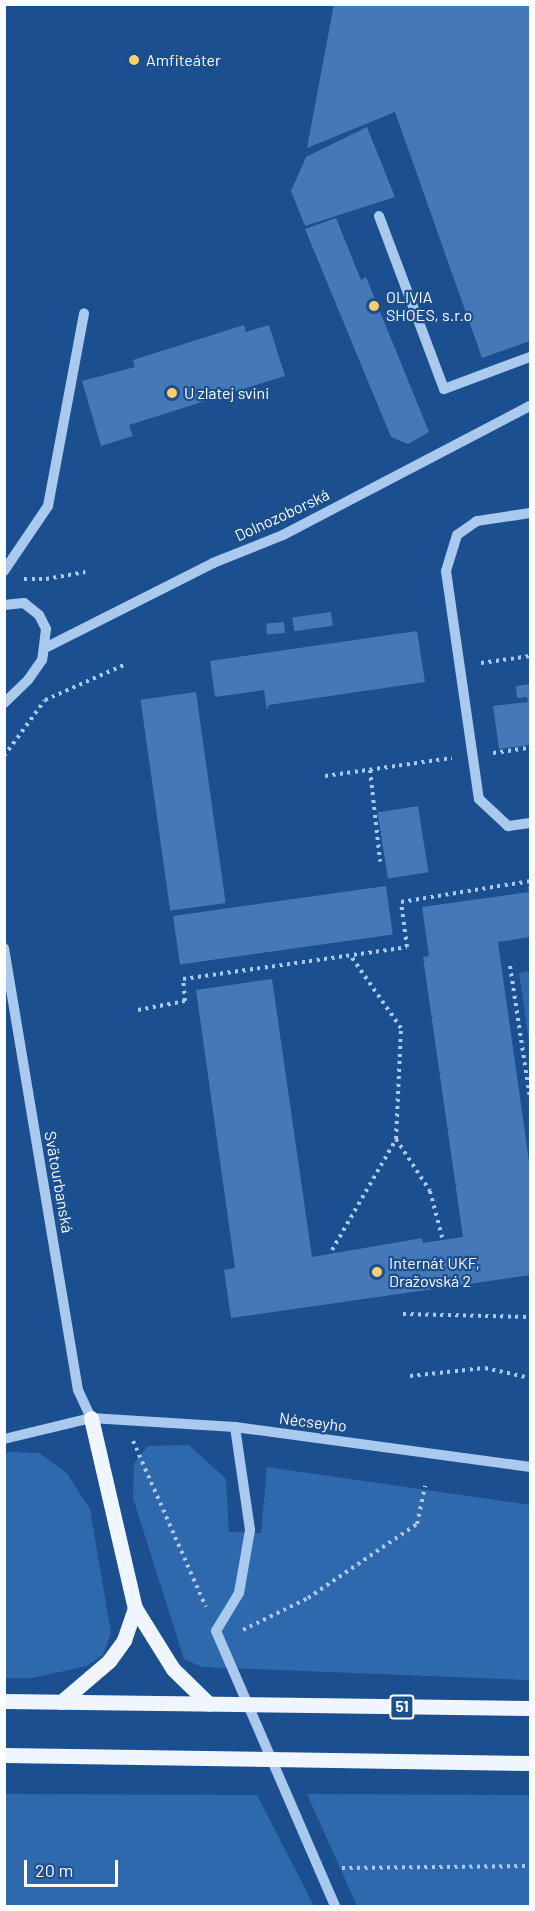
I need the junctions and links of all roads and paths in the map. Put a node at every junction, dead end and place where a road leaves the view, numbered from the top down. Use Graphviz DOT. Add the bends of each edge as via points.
graph roads {
  1 [pos="379,216"];
  2 [pos="84,313"];
  3 [pos="531,357"];
  4 [pos="531,406"];
  5 [pos="531,513"];
  6 [pos="4,571"];
  7 [pos="85,572"];
  8 [pos="15,579"];
  9 [pos="5,602"];
  10 [pos="45,648"];
  11 [pos="531,656"];
  12 [pos="124,665"];
  13 [pos="460,667"];
  14 [pos="4,703"];
  15 [pos="531,748"];
  16 [pos="4,756"];
  17 [pos="473,756"];
  18 [pos="370,770"];
  19 [pos="325,776"];
  20 [pos="531,823"];
  21 [pos="380,861"];
  22 [pos="531,880"];
  23 [pos="4,948"];
  24 [pos="350,955"];
  25 [pos="510,966"];
  26 [pos="138,1010"];
  27 [pos="531,1098"];
  28 [pos="396,1139"];
  29 [pos="442,1237"];
  30 [pos="332,1250"];
  31 [pos="403,1314"];
  32 [pos="531,1317"];
  33 [pos="410,1376"];
  34 [pos="531,1378"];
  35 [pos="91,1419"];
  36 [pos="124,1421"];
  37 [pos="235,1427"];
  38 [pos="4,1439"];
  39 [pos="531,1467"];
  40 [pos="425,1486"];
  41 [pos="135,1608"];
  42 [pos="216,1631"];
  43 [pos="234,1635"];
  44 [pos="4,1701"];
  45 [pos="61,1702"];
  46 [pos="209,1704"];
  47 [pos="531,1708"];
  48 [pos="4,1755"];
  49 [pos="531,1763"];
  50 [pos="531,1866"];
  51 [pos="318,1868"];
  52 [pos="335,1906"];
  1 -- 3 [label="street" via="444,389"];
  2 -- 6 [label="street" via="48,506"];
  4 -- 10 [label="street, Dolnozoborská" via="283,535 213,563"];
  5 -- 13 [label="street" via="477,520 457,536 446,571"];
  7 -- 8 [label="path" via="46,579"];
  9 -- 10 [label="street" via="24,603 39,615 46,629"];
  10 -- 14 [label="street" via="28,680"];
  11 -- 13 [label="path"];
  12 -- 16 [label="path" via="45,700"];
  13 -- 17 [label="street"];
  15 -- 17 [label="path"];
  17 -- 18 [label="path"];
  17 -- 20 [label="street" via="479,799 508,826"];
  18 -- 19 [label="path"];
  18 -- 21 [label="path"];
  22 -- 24 [label="path" via="401,902 407,947"];
  23 -- 35 [label="street, Svätourbanská" via="78,1390"];
  24 -- 26 [label="path" via="183,979 185,1000"];
  24 -- 28 [label="path" via="401,1028"];
  25 -- 27 [label="path"];
  28 -- 29 [label="path" via="430,1191"];
  28 -- 30 [label="path"];
  31 -- 32 [label="path"];
  33 -- 34 [label="path" via="485,1368"];
  35 -- 36 [label="street, Nécseyho"];
  35 -- 38 [label="street, Nécseyho"];
  35 -- 41 [label="main road"];
  36 -- 37 [label="street, Nécseyho"];
  36 -- 42 [label="path"];
  37 -- 39 [label="street, Nécseyho"];
  37 -- 42 [label="street" via="250,1530 239,1593"];
  40 -- 43 [label="path" via="417,1524 308,1598"];
  41 -- 45 [label="main road" via="124,1640 109,1661"];
  41 -- 46 [label="main road" via="173,1669"];
  42 -- 51 [label="street"];
  44 -- 45 [label="main road, 51"];
  45 -- 46 [label="main road, 51"];
  46 -- 47 [label="main road, 51"];
  48 -- 49 [label="main road"];
  50 -- 51 [label="path"];
  51 -- 52 [label="street"];
}
